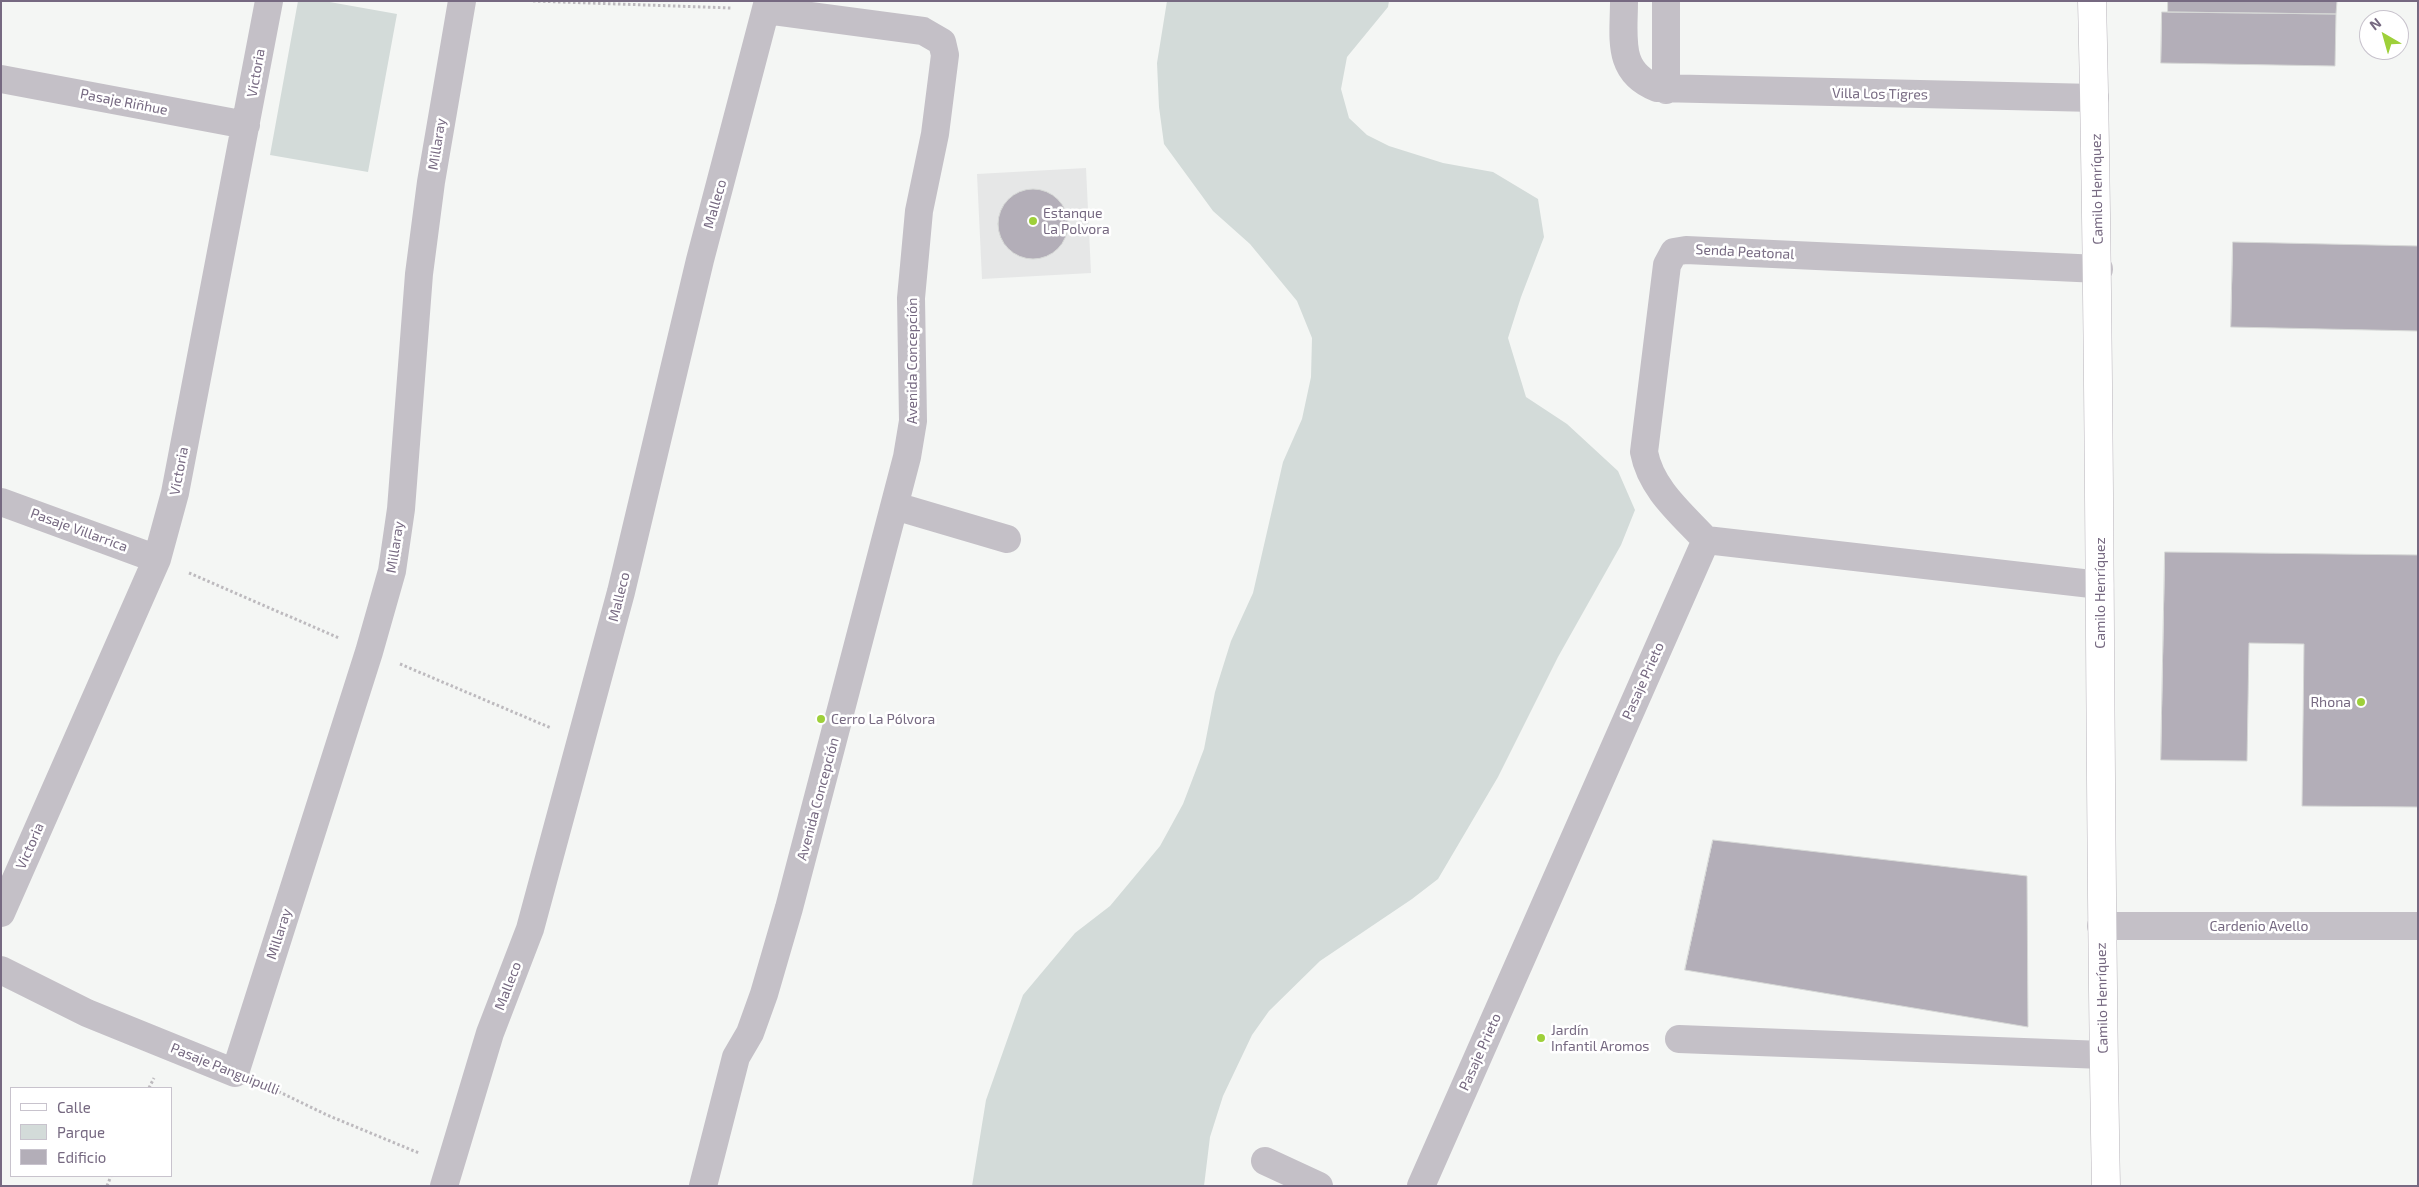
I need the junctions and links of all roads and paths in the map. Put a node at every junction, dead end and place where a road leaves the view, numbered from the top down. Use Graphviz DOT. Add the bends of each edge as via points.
graph roads {
  1 [pos="268,1"];
  2 [pos="462,1"];
  3 [pos="533,1"];
  4 [pos="1624,1"];
  5 [pos="1666,1"];
  6 [pos="2092,1"];
  7 [pos="767,5"];
  8 [pos="1,79"];
  9 [pos="1666,90"];
  10 [pos="2095,98"];
  11 [pos="246,125"];
  12 [pos="2099,269"];
  13 [pos="1,502"];
  14 [pos="896,506"];
  15 [pos="1007,539"];
  16 [pos="1706,540"];
  17 [pos="156,559"];
  18 [pos="2100,585"];
  19 [pos="1,913"];
  20 [pos="2101,926"];
  21 [pos="2418,926"];
  22 [pos="1,970"];
  23 [pos="1679,1038"];
  24 [pos="2103,1055"];
  25 [pos="235,1073"];
  26 [pos="1265,1161"];
  27 [pos="447,1176"];
  28 [pos="703,1186"];
  29 [pos="1319,1186"];
  30 [pos="1421,1186"];
  31 [pos="2106,1186"];
  1 -- 11 [label="street, Victoria"];
  2 -- 25 [label="street, Millaray" via="421,256 401,509 392,571"];
  3 -- 7 [label="path"];
  4 -- 9 [label="street, Villa Los Tigres" via="1624,52 1628,65 1647,84"];
  5 -- 9 [label="street"];
  6 -- 10 [label="main road, Camilo Henríquez"];
  7 -- 14 [label="street, Avenida Concepción" via="923,31 942,42 944,55 935,134 919,211 911,298 914,421"];
  7 -- 27 [label="street, Malleco" via="700,260 621,592 530,929 490,1033"];
  8 -- 11 [label="street, Pasaje Riñhue"];
  9 -- 10 [label="street, Villa Los Tigres"];
  10 -- 12 [label="main road, Camilo Henríquez"];
  11 -- 17 [label="street, Victoria" via="175,493"];
  12 -- 16 [label="street, Senda Peatonal" via="1674,252 1667,265 1644,452 1651,477"];
  12 -- 18 [label="main road, Camilo Henríquez"];
  13 -- 17 [label="street, Pasaje Villarrica"];
  14 -- 15 [label="street"];
  14 -- 28 [label="street, Avenida Concepción" via="764,994 750,1033 736,1057"];
  16 -- 18 [label="street"];
  16 -- 30 [label="street, Pasaje Prieto"];
  17 -- 19 [label="street, Victoria"];
  18 -- 20 [label="main road, Camilo Henríquez"];
  20 -- 21 [label="street, Cardenio Avello"];
  20 -- 24 [label="main road, Camilo Henríquez"];
  22 -- 25 [label="street, Pasaje Panguipulli" via="87,1013"];
  23 -- 24 [label="street"];
  24 -- 31 [label="main road, Camilo Henríquez"];
  25 -- 27 [label="path, Pasaje Panguipulli" via="376,1136"];
  26 -- 29 [label="street"];
}
